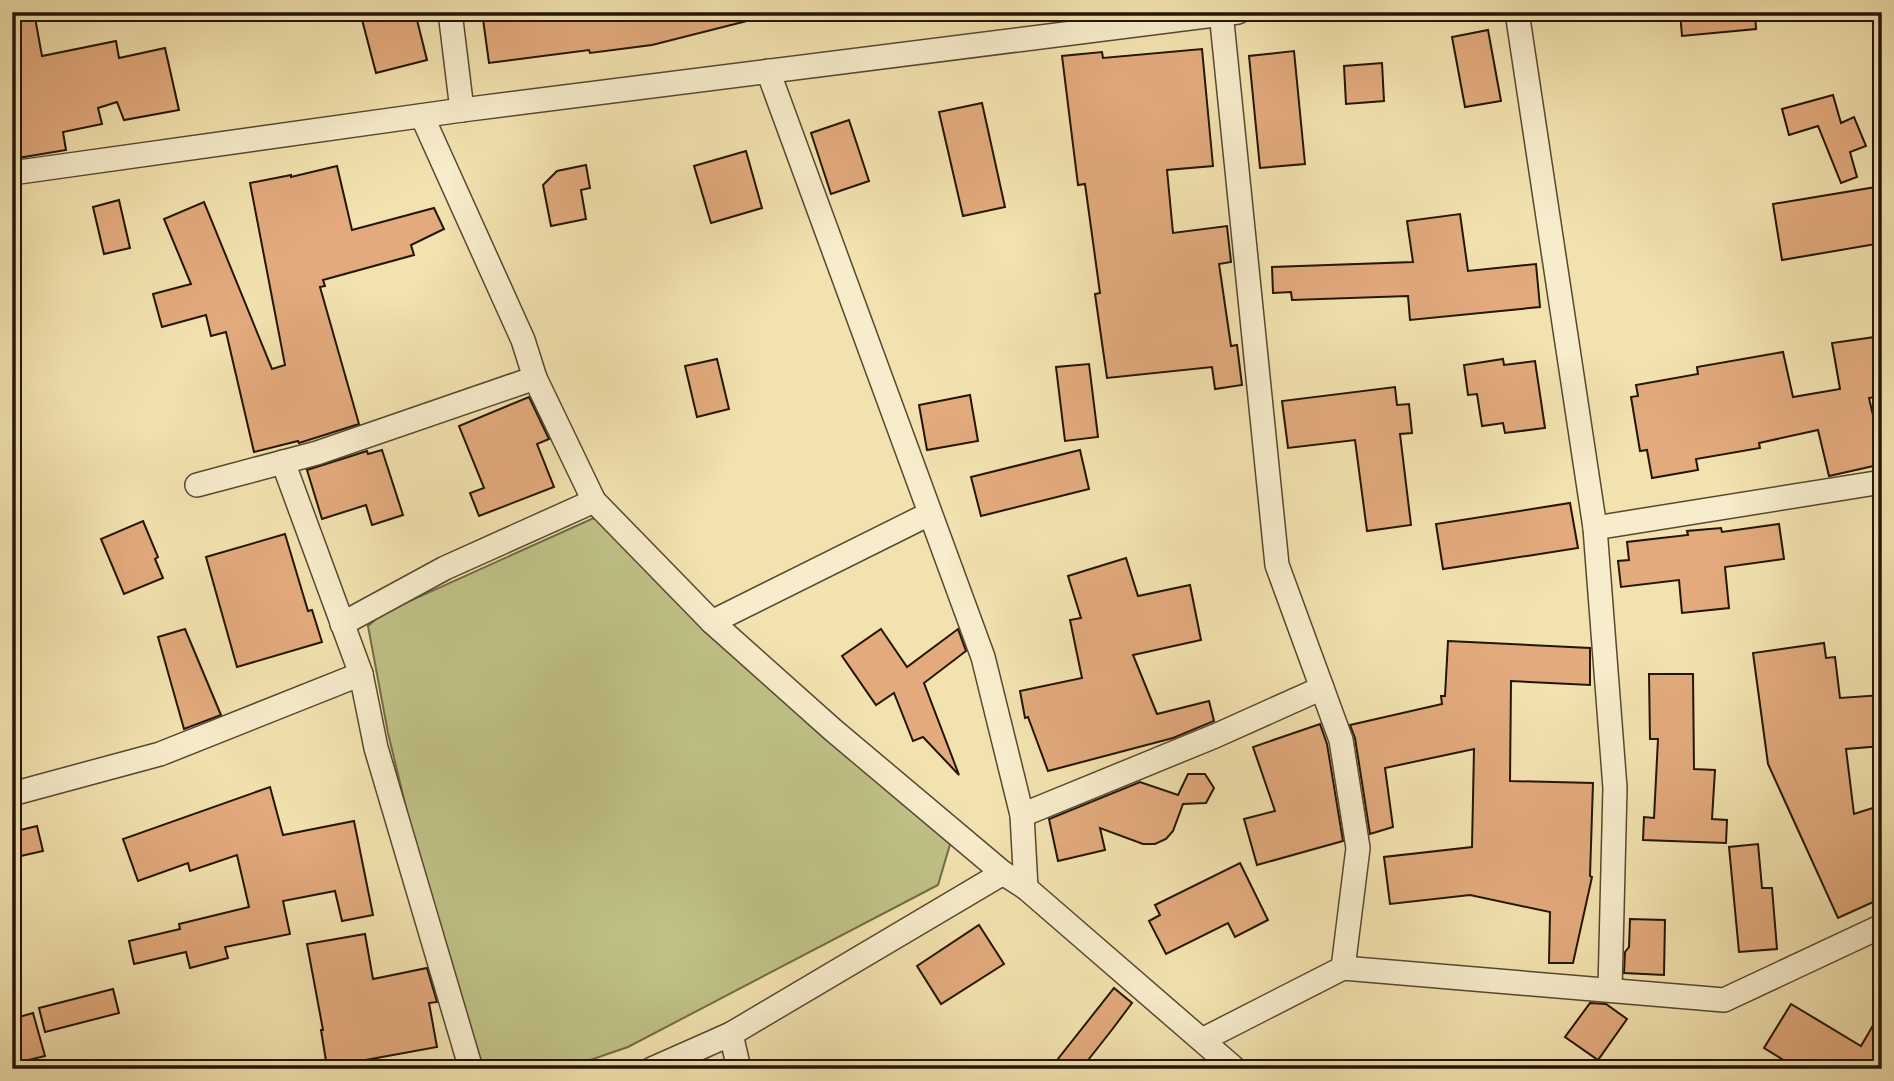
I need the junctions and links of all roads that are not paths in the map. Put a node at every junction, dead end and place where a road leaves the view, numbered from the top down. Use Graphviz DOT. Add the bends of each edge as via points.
graph roads {
  1 [pos="450,12"];
  2 [pos="1517,12"];
  3 [pos="1227,13"];
  4 [pos="768,71"];
  5 [pos="463,110"];
  6 [pos="422,116"];
  7 [pos="12,173"];
  8 [pos="535,378"];
  9 [pos="284,462"];
  10 [pos="1882,482"];
  11 [pos="197,485"];
  12 [pos="594,501"];
  13 [pos="929,514"];
  14 [pos="1595,528"];
  15 [pos="712,622"];
  16 [pos="342,624"];
  17 [pos="361,674"];
  18 [pos="1322,688"];
  19 [pos="12,794"];
  20 [pos="1022,815"];
  21 [pos="1003,873"];
  22 [pos="1026,888"];
  23 [pos="1882,926"];
  24 [pos="1343,968"];
  25 [pos="1610,989"];
  26 [pos="731,1034"];
  27 [pos="1202,1040"];
  28 [pos="471,1069"];
  29 [pos="652,1069"];
  30 [pos="739,1069"];
  31 [pos="1235,1069"];
  1 -- 5 [label="street"];
  2 -- 14 [label="street"];
  3 -- 4 [label="street"];
  3 -- 18 [label="street" via="1277,565"];
  4 -- 5 [label="street"];
  4 -- 13 [label="street"];
  5 -- 6 [label="street"];
  6 -- 7 [label="street"];
  6 -- 8 [label="street" via="523,340"];
  8 -- 9 [label="street"];
  8 -- 12 [label="street"];
  9 -- 11 [label="street"];
  9 -- 16 [label="street"];
  10 -- 14 [label="street"];
  12 -- 15 [label="street"];
  12 -- 16 [label="street" via="445,568"];
  13 -- 15 [label="street"];
  13 -- 20 [label="street" via="983,657"];
  14 -- 25 [label="street" via="1615,788"];
  15 -- 21 [label="street"];
  16 -- 17 [label="street"];
  17 -- 19 [label="street" via="160,754"];
  17 -- 28 [label="street" via="376,748"];
  18 -- 20 [label="street"];
  18 -- 24 [label="street" via="1341,740 1358,848"];
  20 -- 22 [label="street"];
  21 -- 22 [label="street"];
  21 -- 26 [label="street"];
  22 -- 27 [label="street"];
  23 -- 25 [label="street" via="1724,1000"];
  24 -- 25 [label="street"];
  24 -- 27 [label="street"];
  26 -- 29 [label="street"];
  26 -- 30 [label="street"];
  27 -- 31 [label="street"];
}
